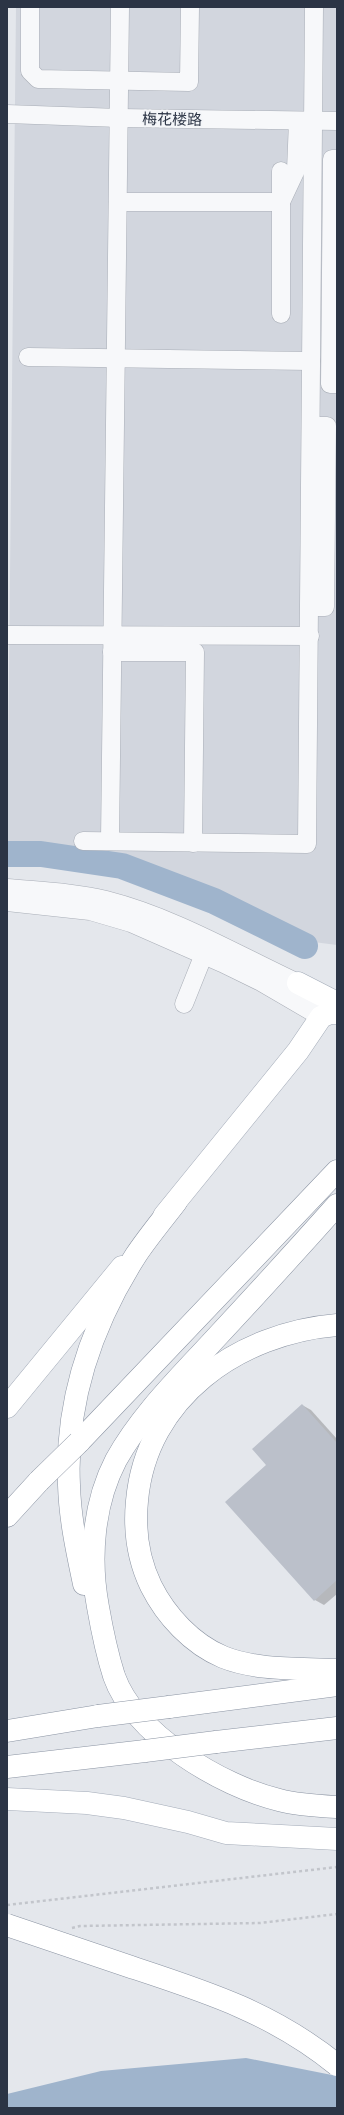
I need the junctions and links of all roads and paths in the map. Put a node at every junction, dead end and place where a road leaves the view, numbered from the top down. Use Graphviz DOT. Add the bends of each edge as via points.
graph roads {
  1 [pos="30,7"];
  2 [pos="120,7"];
  3 [pos="190,7"];
  4 [pos="314,7"];
  5 [pos="119,81"];
  6 [pos="7,114"];
  7 [pos="119,118"];
  8 [pos="306,121"];
  9 [pos="337,121"];
  10 [pos="337,159"];
  11 [pos="282,170"];
  12 [pos="118,202"];
  13 [pos="281,202"];
  14 [pos="281,314"];
  15 [pos="28,357"];
  16 [pos="115,358"];
  17 [pos="311,360"];
  18 [pos="337,384"];
  19 [pos="7,635"];
  20 [pos="310,636"];
  21 [pos="112,643"];
  22 [pos="83,841"];
  23 [pos="110,841"];
  24 [pos="193,842"];
  25 [pos="7,888"];
  26 [pos="7,902"];
  27 [pos="204,954"];
  28 [pos="298,983"];
  29 [pos="184,1004"];
  30 [pos="333,1015"];
  31 [pos="337,1171"];
  32 [pos="176,1202"];
  33 [pos="337,1205"];
  34 [pos="337,1325"];
  35 [pos="7,1407"];
  36 [pos="39,1482"];
  37 [pos="7,1507"];
  38 [pos="7,1516"];
  39 [pos="337,1670"];
  40 [pos="114,1677"];
  41 [pos="337,1686"];
  42 [pos="337,1728"];
  43 [pos="7,1731"];
  44 [pos="7,1767"];
  45 [pos="7,1799"];
  46 [pos="337,1807"];
  47 [pos="337,1839"];
  48 [pos="337,1867"];
  49 [pos="7,1905"];
  50 [pos="337,1914"];
  51 [pos="7,1925"];
  52 [pos="65,1929"];
  53 [pos="337,2065"];
  1 -- 5 [label="street" via="30,71 34,76 45,81"];
  2 -- 5 [label="street"];
  3 -- 5 [label="street" via="189,82"];
  4 -- 8 [label="street"];
  5 -- 7 [label="street"];
  6 -- 7 [label="street, 梅花楼路"];
  7 -- 8 [label="street, 梅花楼路"];
  7 -- 12 [label="street"];
  8 -- 9 [label="street, 梅花楼路"];
  8 -- 13 [label="street" via="296,170"];
  8 -- 17 [label="street"];
  10 -- 18 [label="street" via="332,159 330,384"];
  11 -- 13 [label="street"];
  12 -- 13 [label="street"];
  12 -- 16 [label="street"];
  13 -- 14 [label="street"];
  15 -- 16 [label="street"];
  16 -- 17 [label="street"];
  16 -- 21 [label="street"];
  17 -- 20 [label="street"];
  19 -- 21 [label="street"];
  20 -- 21 [label="street"];
  20 -- 24 [label="street" via="307,844"];
  21 -- 23 [label="street"];
  21 -- 24 [label="street" via="195,652"];
  22 -- 23 [label="street"];
  23 -- 24 [label="street"];
  25 -- 28 [label="street" via="64,893 106,900 132,908 179,927"];
  26 -- 27 [label="street" via="72,908 108,915"];
  27 -- 29 [label="street"];
  27 -- 30 [label="street"];
  28 -- 30 [label="main road"];
  30 -- 32 [label="main road" via="298,1051"];
  31 -- 36 [label="main road, bridge"];
  32 -- 35 [label="main road"];
  32 -- 40 [label="main road" via="137,1254 96,1329 74,1407 69,1485 74,1535 91,1616 100,1646"];
  33 -- 40 [label="main road" via="166,1391 131,1434 115,1463 98,1516 93,1565 100,1619"];
  34 -- 39 [label="main road" via="280,1335 240,1352 198,1381 179,1400 148,1451 138,1481 136,1514 137,1550 146,1576 158,1599 186,1633 223,1656 247,1664"];
  36 -- 37 [label="main road"];
  36 -- 38 [label="main road"];
  40 -- 46 [label="main road" via="135,1711 156,1734 183,1756 212,1773 234,1785 280,1800"];
  41 -- 43 [label="main road, bridge" via="98,1716"];
  42 -- 44 [label="main road, bridge"];
  45 -- 47 [label="main road" via="87,1803 124,1808 226,1833"];
  48 -- 49 [label="path"];
  50 -- 52 [label="path" via="260,1923 80,1926"];
  51 -- 53 [label="main road, bridge" via="223,1998 301,2038"];
}
